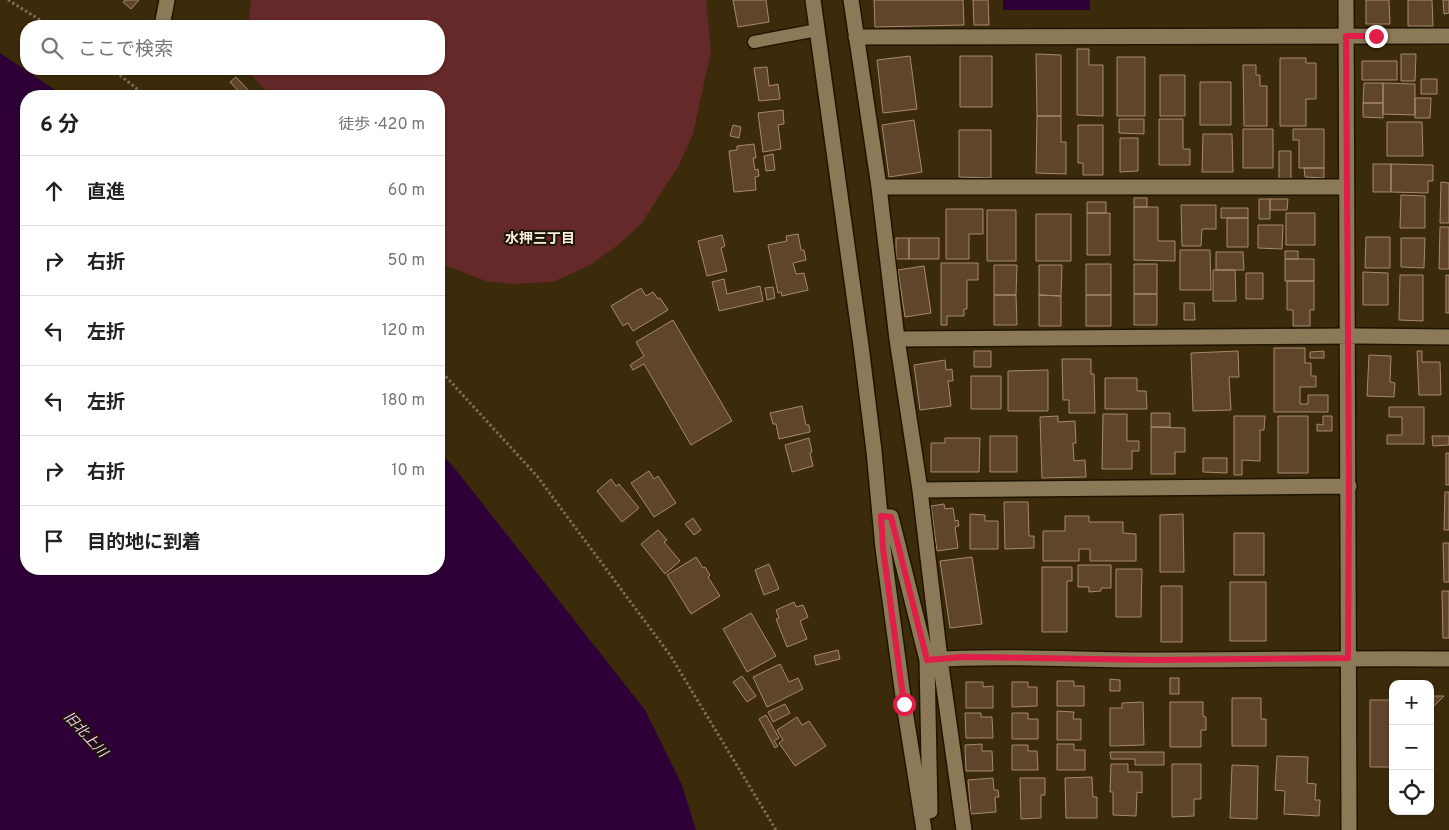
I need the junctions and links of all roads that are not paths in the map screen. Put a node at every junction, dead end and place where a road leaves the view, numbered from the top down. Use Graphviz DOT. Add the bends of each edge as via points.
graph roads {
  1 [pos="168,0"];
  2 [pos="813,0"];
  3 [pos="851,0"];
  4 [pos="1346,0"];
  5 [pos="163,20"];
  6 [pos="817,30"];
  7 [pos="1346,36"];
  8 [pos="1449,36"];
  9 [pos="856,37"];
  10 [pos="754,42"];
  11 [pos="879,187"];
  12 [pos="1346,187"];
  13 [pos="1347,336"];
  14 [pos="1449,337"];
  15 [pos="897,339"];
  16 [pos="1349,486"];
  17 [pos="920,490"];
  18 [pos="881,516"];
  19 [pos="1348,658"];
  20 [pos="934,660"];
  21 [pos="1449,660"];
  22 [pos="921,813"];
  23 [pos="924,830"];
  24 [pos="964,830"];
  25 [pos="1349,830"];
  1 -- 5 [label="street"];
  2 -- 6 [label="street"];
  3 -- 9 [label="street"];
  4 -- 7 [label="street"];
  6 -- 10 [label="lane"];
  6 -- 18 [label="street" via="865,374"];
  7 -- 8 [label="street"];
  7 -- 9 [label="street"];
  7 -- 12 [label="street"];
  9 -- 11 [label="street"];
  11 -- 12 [label="street"];
  11 -- 15 [label="street"];
  12 -- 13 [label="street"];
  13 -- 14 [label="street"];
  13 -- 15 [label="street"];
  13 -- 16 [label="street"];
  15 -- 17 [label="street"];
  16 -- 17 [label="street"];
  16 -- 19 [label="street"];
  17 -- 20 [label="street"];
  18 -- 20 [label="street" via="891,517"];
  18 -- 22 [label="street" via="902,694"];
  19 -- 20 [label="street" via="1154,660 963,657"];
  19 -- 21 [label="street"];
  19 -- 25 [label="street"];
  20 -- 22 [label="street" via="930,811"];
  20 -- 24 [label="street"];
  22 -- 23 [label="street"];
}
